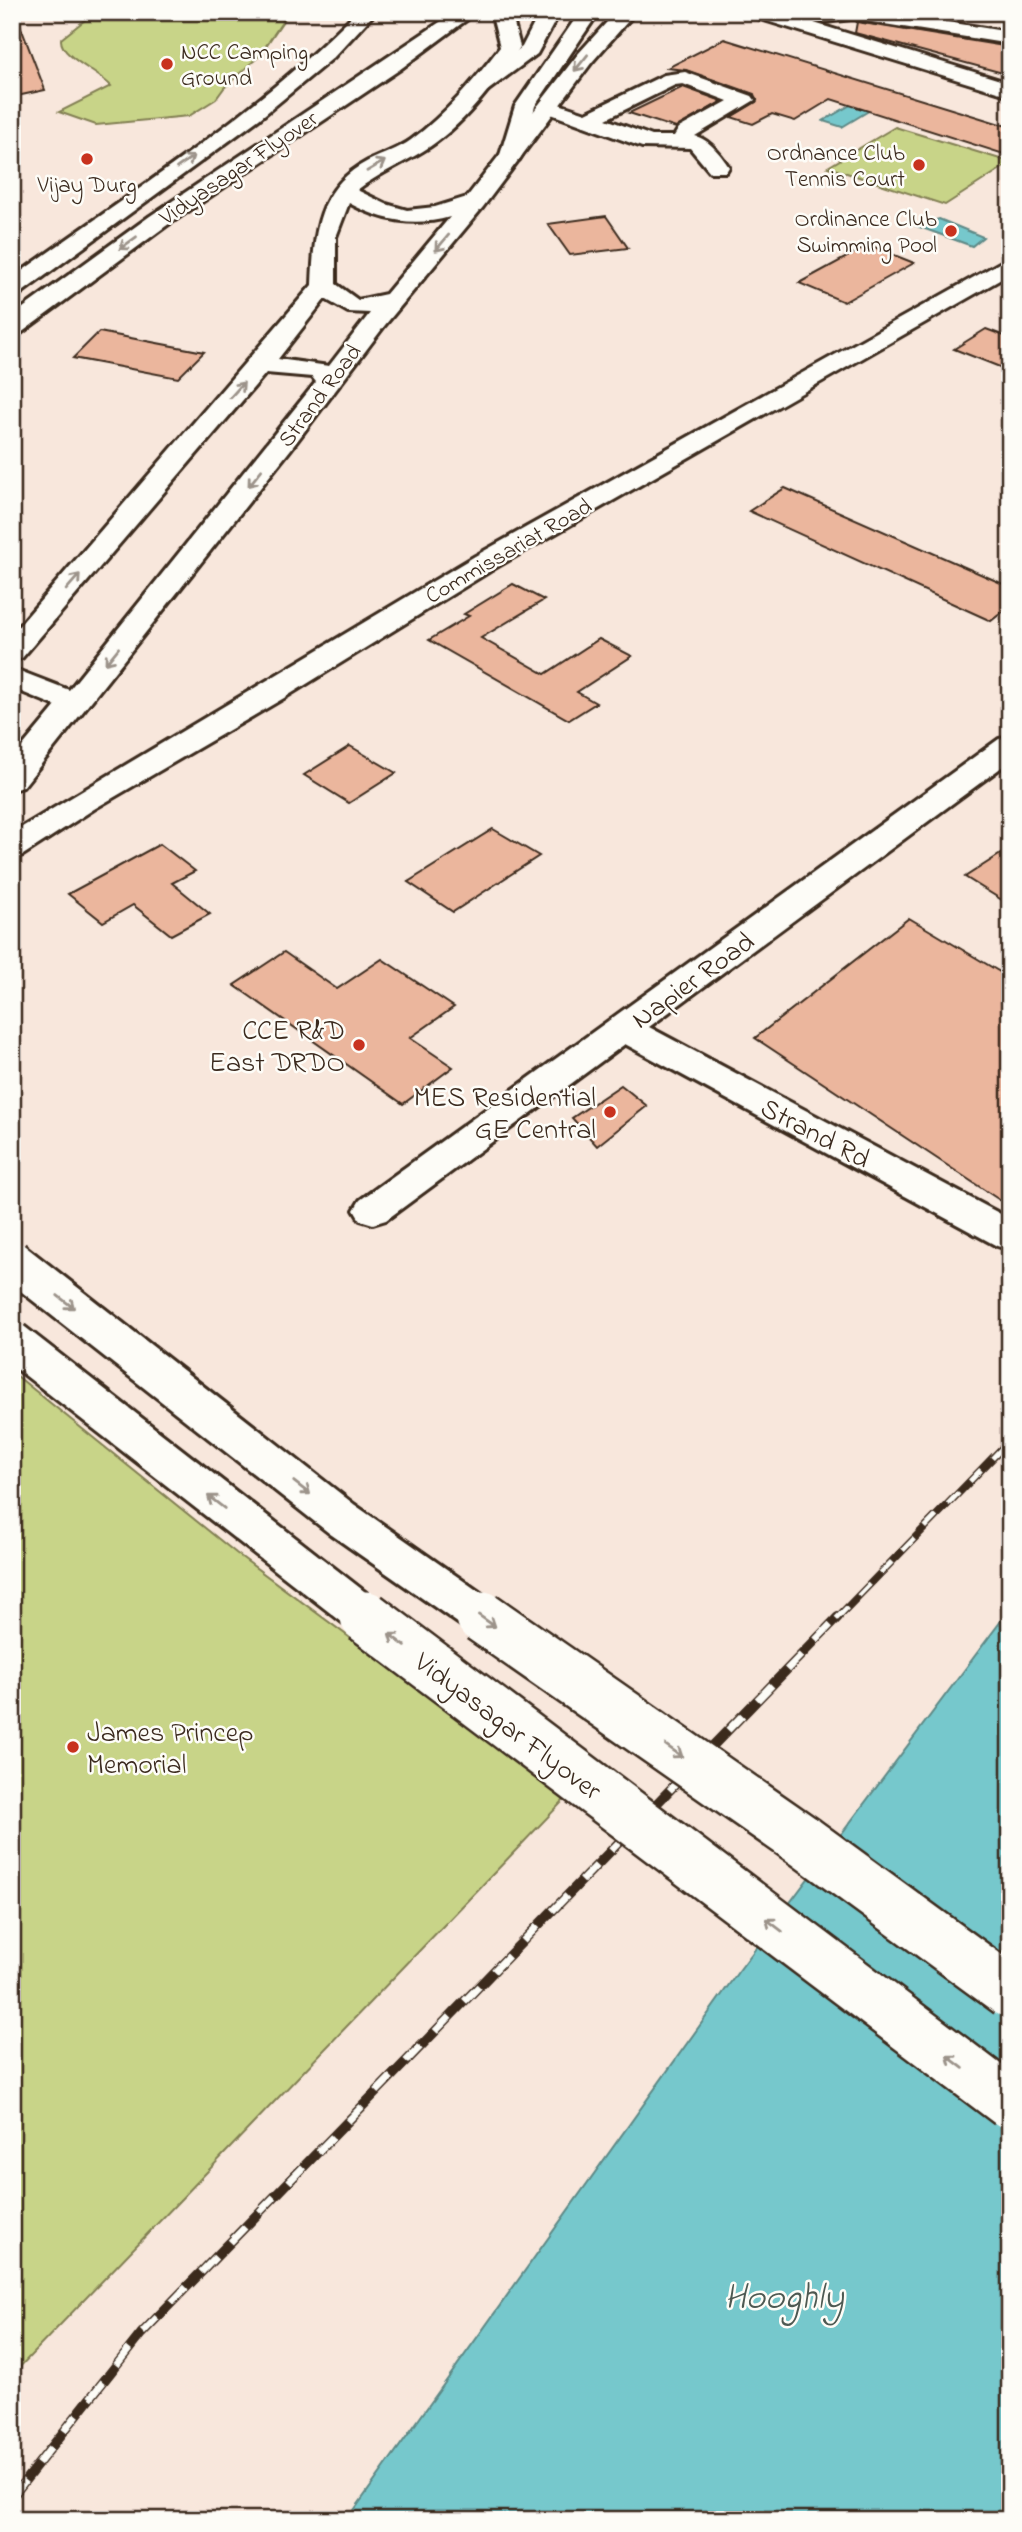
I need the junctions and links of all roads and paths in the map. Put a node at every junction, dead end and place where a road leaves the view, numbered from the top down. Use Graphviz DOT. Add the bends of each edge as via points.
graph roads {
  1 [pos="352,12"];
  2 [pos="368,12"];
  3 [pos="433,12"];
  4 [pos="468,12"];
  5 [pos="501,12"];
  6 [pos="550,12"];
  7 [pos="590,12"];
  8 [pos="627,12"];
  9 [pos="758,12"];
  10 [pos="790,22"];
  11 [pos="1010,38"];
  12 [pos="326,54"];
  13 [pos="480,87"];
  14 [pos="1010,90"];
  15 [pos="547,106"];
  16 [pos="588,120"];
  17 [pos="306,121"];
  18 [pos="681,142"];
  19 [pos="511,155"];
  20 [pos="718,167"];
  21 [pos="341,191"];
  22 [pos="475,202"];
  23 [pos="1010,264"];
  24 [pos="324,286"];
  25 [pos="12,289"];
  26 [pos="394,299"];
  27 [pos="12,328"];
  28 [pos="260,365"];
  29 [pos="330,382"];
  30 [pos="12,652"];
  31 [pos="12,677"];
  32 [pos="74,703"];
  33 [pos="1010,746"];
  34 [pos="12,779"];
  35 [pos="83,802"];
  36 [pos="12,813"];
  37 [pos="12,848"];
  38 [pos="623,1028"];
  39 [pos="373,1210"];
  40 [pos="1010,1236"];
  41 [pos="12,1260"];
  42 [pos="12,1340"];
  43 [pos="1010,1992"];
  44 [pos="1010,2103"];
  1 -- 12 [label="main road"];
  2 -- 12 [label="main road, Vidyasagar Flyover"];
  3 -- 17 [label="main road"];
  4 -- 17 [label="main road, Vidyasagar Flyover"];
  5 -- 13 [label="main road" via="510,47"];
  6 -- 13 [label="main road" via="530,50"];
  7 -- 19 [label="main road" via="525,106"];
  8 -- 15 [label="main road, Strand Road, one-way"];
  9 -- 10 [label="main road"];
  10 -- 11 [label="main road" via="853,13"];
  10 -- 14 [label="main road"];
  25 -- 12 [label="main road, Vidyasagar Flyover, one-way" via="252,115"];
  21 -- 13 [label="main road, one-way" via="373,167 417,146"];
  15 -- 16 [label="main road"];
  15 -- 19 [label="main road, Strand Road"];
  16 -- 18 [label="main road" via="650,142"];
  16 -- 18 [label="main road" via="671,79 685,78 745,100 686,132"];
  17 -- 27 [label="main road, Vidyasagar Flyover, one-way"];
  18 -- 20 [label="main road" via="696,142"];
  19 -- 22 [label="main road, Strand Road"];
  21 -- 22 [label="main road" via="373,209 400,216 435,217"];
  21 -- 24 [label="main road" via="325,237"];
  22 -- 26 [label="main road, Strand Road, one-way"];
  23 -- 35 [label="main road, Commissariat Road" via="485,562"];
  24 -- 26 [label="main road" via="344,305 354,307"];
  24 -- 28 [label="main road"];
  26 -- 29 [label="main road, Strand Road"];
  28 -- 29 [label="main road" via="319,370"];
  30 -- 28 [label="main road, one-way"];
  29 -- 32 [label="main road, Strand Road, one-way"];
  31 -- 32 [label="main road"];
  32 -- 34 [label="main road, Strand Road"];
  33 -- 38 [label="main road, Napier Road"];
  35 -- 36 [label="main road"];
  35 -- 37 [label="main road, Commissariat Road"];
  38 -- 39 [label="main road, Napier Road"];
  38 -- 40 [label="main road, Strand Rd"];
  41 -- 43 [label="main road, one-way, bridge" via="342,1519 805,1842"];
  44 -- 42 [label="main road, Vidyasagar Flyover, one-way, bridge" via="254,1532"];
}
